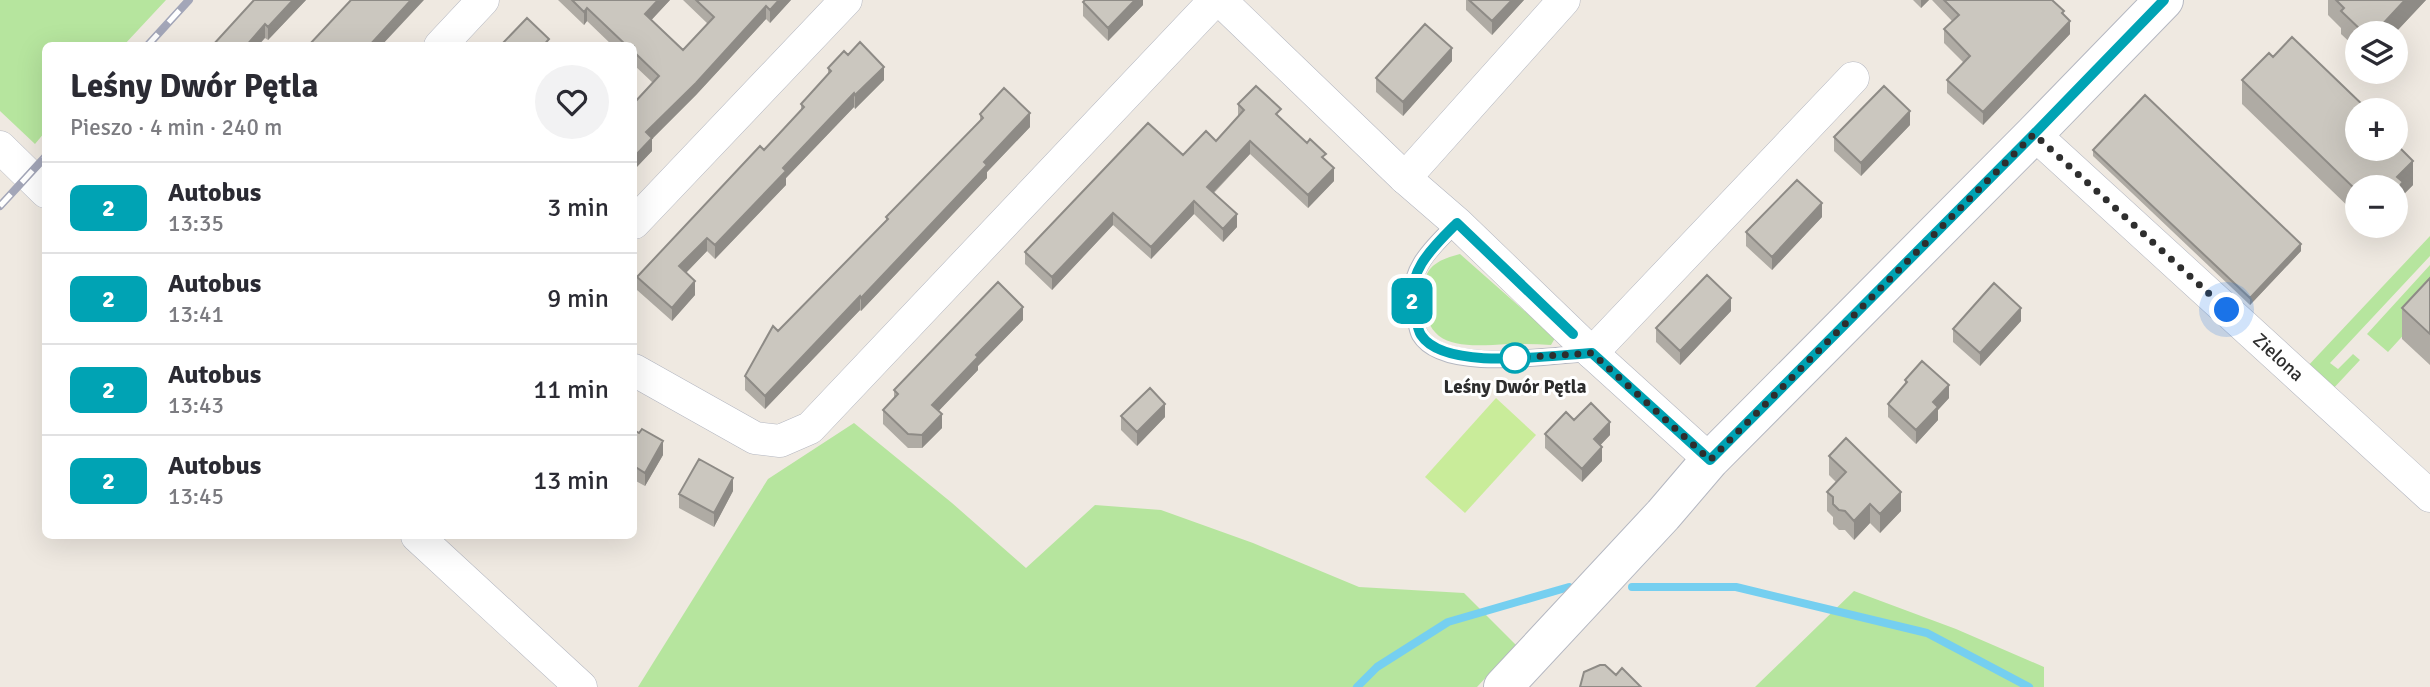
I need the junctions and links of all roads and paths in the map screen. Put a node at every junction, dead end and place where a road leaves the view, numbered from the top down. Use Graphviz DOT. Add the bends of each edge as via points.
graph roads {
  1 [pos="483,0"];
  2 [pos="846,0"];
  3 [pos="1217,0"];
  4 [pos="1564,0"];
  5 [pos="2164,0"];
  6 [pos="444,42"];
  7 [pos="1853,78"];
  8 [pos="2022,145"];
  9 [pos="0,147"];
  10 [pos="1405,178"];
  11 [pos="42,188"];
  12 [pos="637,220"];
  13 [pos="1457,223"];
  14 [pos="1592,353"];
  15 [pos="637,372"];
  16 [pos="1710,460"];
  17 [pos="2430,496"];
  18 [pos="420,539"];
  19 [pos="581,687"];
  20 [pos="1503,687"];
  1 -- 6 [label="street"];
  2 -- 12 [label="street"];
  3 -- 10 [label="street"];
  3 -- 15 [label="street" via="810,428 780,441 755,438"];
  4 -- 10 [label="street"];
  5 -- 8 [label="street"];
  7 -- 14 [label="street"];
  8 -- 16 [label="street"];
  8 -- 17 [label="street, Zielona"];
  9 -- 11 [label="street"];
  10 -- 13 [label="street"];
  13 -- 14 [label="street"];
  13 -- 14 [label="lane" via="1418,265 1411,298 1420,335 1436,350 1457,357"];
  14 -- 16 [label="street"];
  16 -- 20 [label="street"];
  18 -- 19 [label="street"];
}
